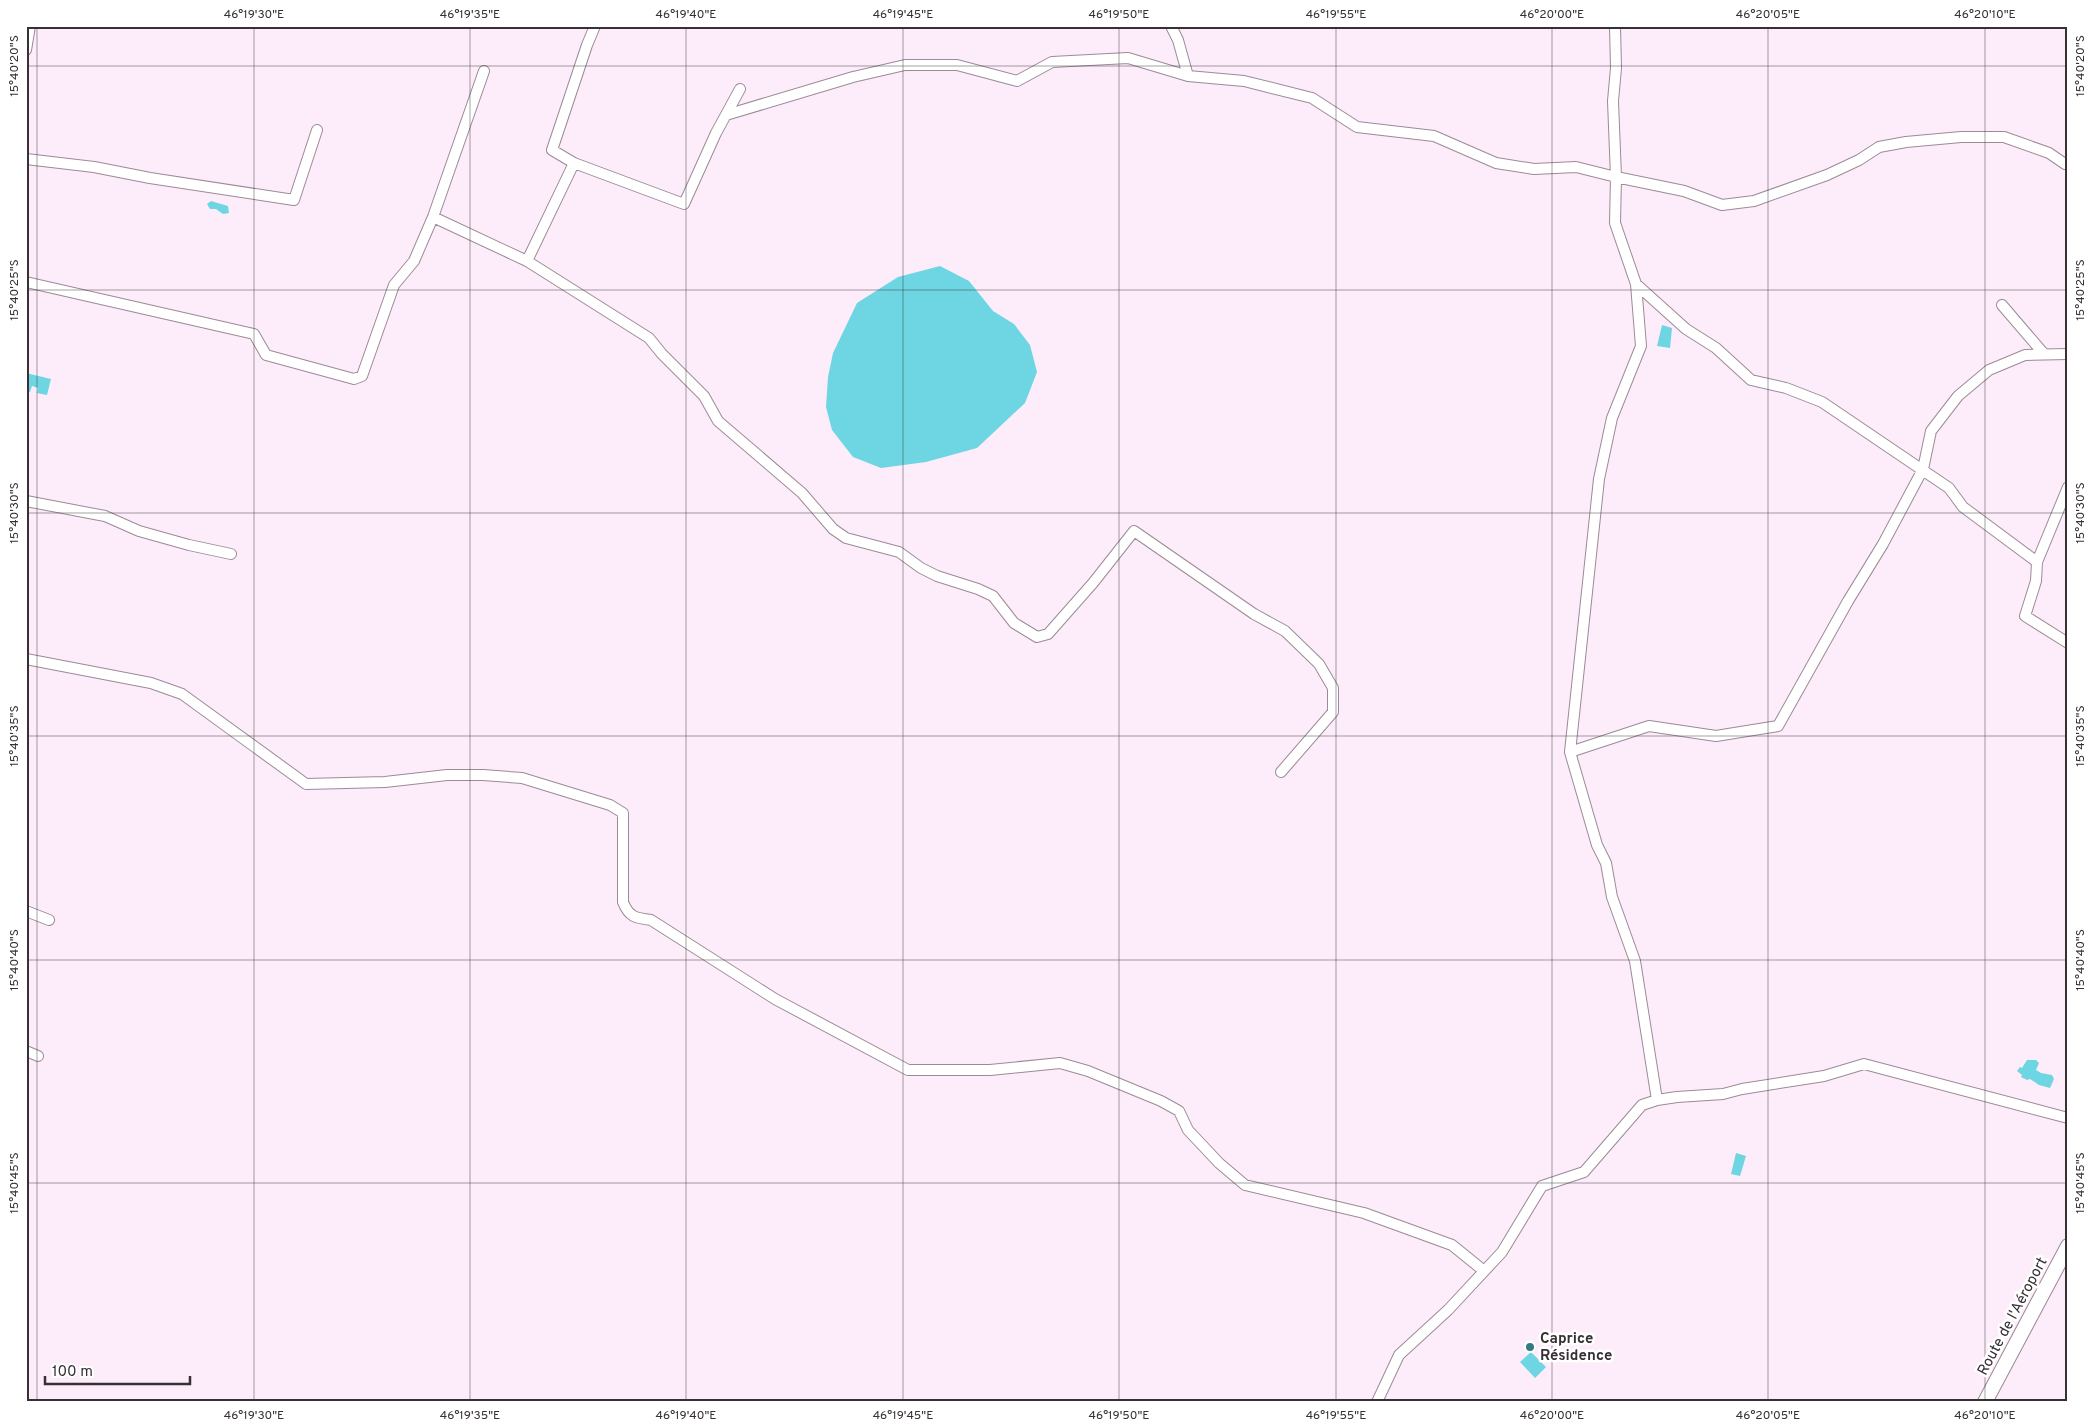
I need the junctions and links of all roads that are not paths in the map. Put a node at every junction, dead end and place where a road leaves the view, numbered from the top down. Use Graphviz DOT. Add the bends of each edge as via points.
graph roads {
  1 [pos="30,26"];
  2 [pos="595,26"];
  3 [pos="1171,26"];
  4 [pos="1615,26"];
  5 [pos="26,50"];
  6 [pos="484,71"];
  7 [pos="1188,76"];
  8 [pos="740,89"];
  9 [pos="726,115"];
  10 [pos="317,130"];
  11 [pos="26,159"];
  12 [pos="574,163"];
  13 [pos="2066,164"];
  14 [pos="1616,177"];
  15 [pos="433,217"];
  16 [pos="527,261"];
  17 [pos="26,282"];
  18 [pos="1636,284"];
  19 [pos="2002,305"];
  20 [pos="2044,354"];
  21 [pos="2068,354"];
  22 [pos="1923,469"];
  23 [pos="2068,487"];
  24 [pos="26,501"];
  25 [pos="230,554"];
  26 [pos="2037,562"];
  27 [pos="2068,643"];
  28 [pos="26,659"];
  29 [pos="1570,752"];
  30 [pos="1281,772"];
  31 [pos="26,912"];
  32 [pos="49,920"];
  33 [pos="26,1052"];
  34 [pos="38,1056"];
  35 [pos="1657,1100"];
  36 [pos="2068,1118"];
  37 [pos="2068,1246"];
  38 [pos="1484,1271"];
  39 [pos="1377,1402"];
  40 [pos="1986,1402"];
  1 -- 5 [label="street"];
  2 -- 12 [label="street" via="552,150"];
  3 -- 7 [label="street"];
  4 -- 14 [label="street"];
  6 -- 15 [label="street"];
  7 -- 9 [label="street" via="1128,58 1052,62 1017,81 957,65 905,65"];
  7 -- 14 [label="street" via="1244,81 1312,98 1357,127 1434,136 1496,163 1534,169 1576,167"];
  8 -- 9 [label="street"];
  9 -- 12 [label="street" via="684,204"];
  10 -- 11 [label="street" via="294,200"];
  12 -- 16 [label="street"];
  13 -- 14 [label="street" via="2049,153 2004,138 1961,137 1906,142 1879,147 1828,175 1754,201 1722,205 1684,191"];
  14 -- 18 [label="street" via="1616,223"];
  15 -- 16 [label="street"];
  15 -- 17 [label="street" via="414,260 394,285 362,376 354,379 266,355 254,334"];
  16 -- 30 [label="street" via="649,338 704,396 718,421 802,492 833,529 846,538 899,552 936,576 993,596 1014,623 1038,637 1048,634 1134,531 1254,614 1285,631 1319,664 1334,688 1333,712"];
  18 -- 22 [label="street" via="1686,329 1716,348 1751,380 1786,388 1822,402"];
  18 -- 29 [label="street" via="1641,346 1612,418 1599,479"];
  19 -- 20 [label="street"];
  20 -- 21 [label="street"];
  20 -- 22 [label="street" via="2025,355 1990,370 1958,396 1931,431"];
  22 -- 26 [label="street" via="1949,488 1963,506"];
  22 -- 29 [label="street" via="1778,726 1716,736 1649,726"];
  23 -- 26 [label="street"];
  24 -- 25 [label="street" via="105,516 148,533"];
  26 -- 27 [label="street" via="2036,581 2026,616"];
  28 -- 38 [label="street" via="151,683 182,694 306,784 483,775 522,778 610,805 623,814 623,902 627,913 650,920 774,999 908,1070 990,1070 1060,1063 1088,1071 1179,1111 1188,1130 1245,1185 1364,1213 1452,1244"];
  29 -- 35 [label="street" via="1597,845 1606,863 1612,897 1635,961"];
  31 -- 32 [label="street"];
  33 -- 34 [label="street"];
  35 -- 36 [label="street" via="1723,1094 1824,1076 1864,1064"];
  35 -- 38 [label="street" via="1642,1105 1584,1172 1542,1186 1502,1252"];
  37 -- 40 [label="main road, Route de l'Aéroport"];
  38 -- 39 [label="street" via="1399,1355"];
}
